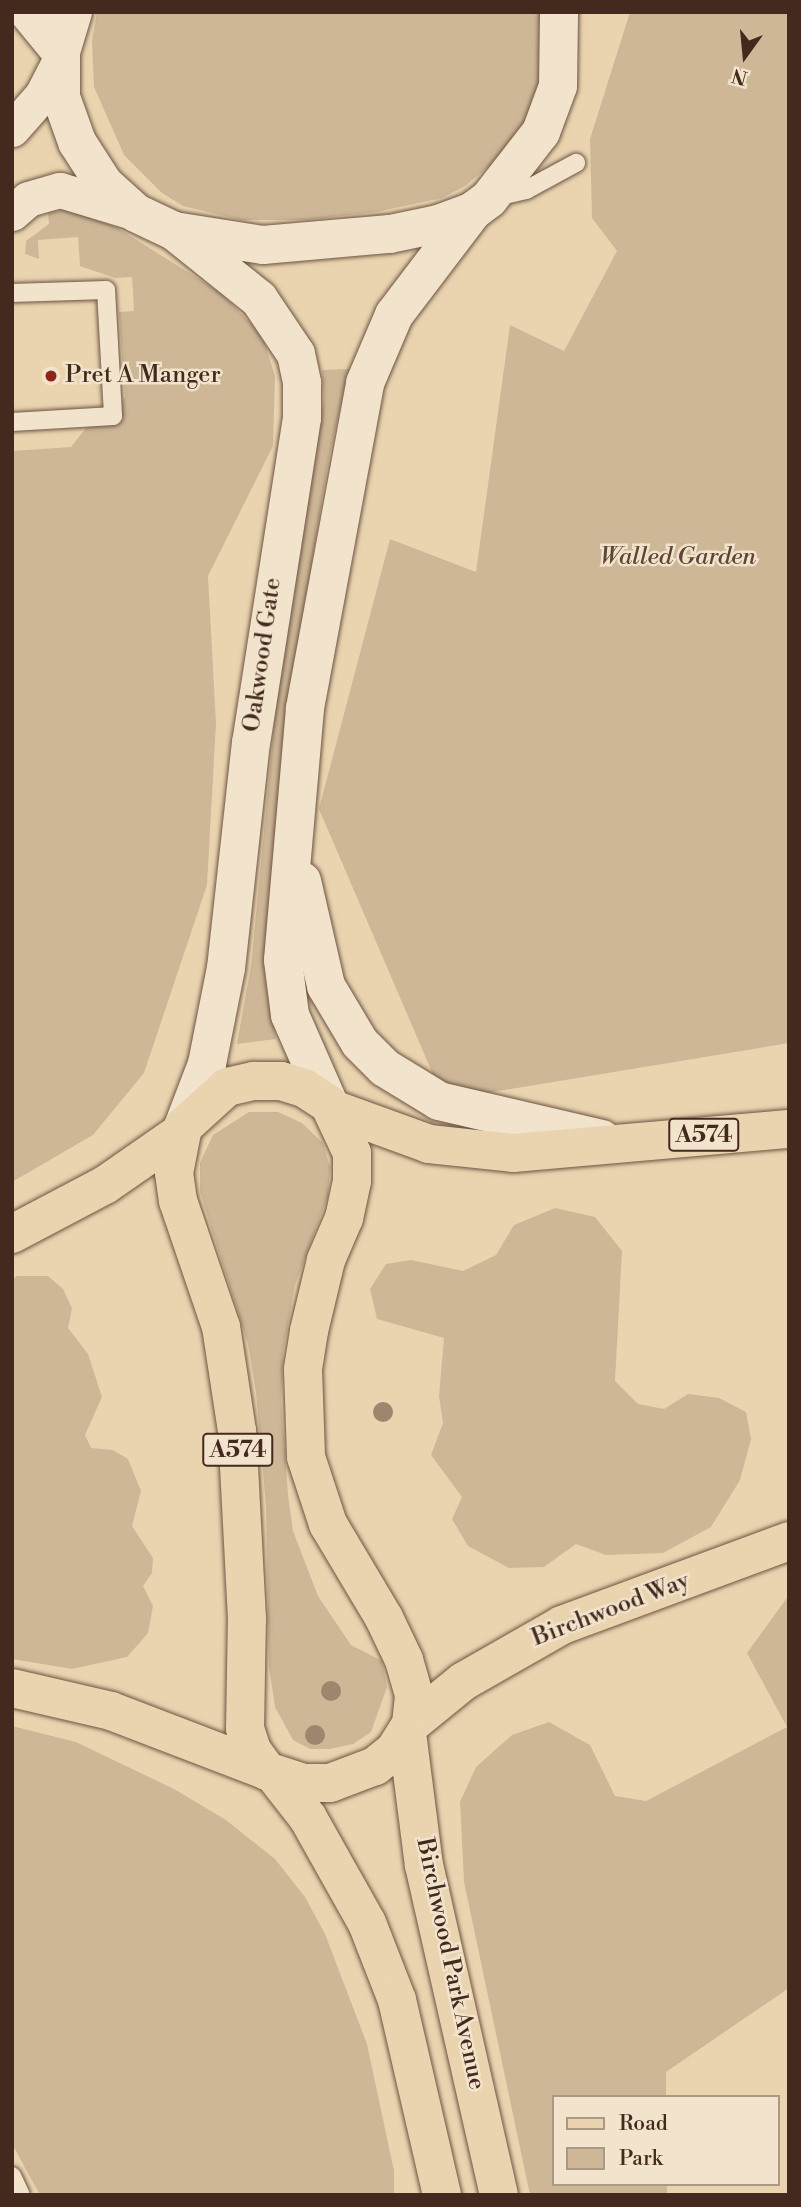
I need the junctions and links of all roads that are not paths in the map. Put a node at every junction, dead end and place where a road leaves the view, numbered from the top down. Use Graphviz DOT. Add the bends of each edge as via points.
graph roads {
  1 [pos="28,12"];
  2 [pos="73,12"];
  3 [pos="564,20"];
  4 [pos="61,55"];
  5 [pos="12,129"];
  6 [pos="576,163"];
  7 [pos="481,205"];
  8 [pos="12,213"];
  9 [pos="136,213"];
  10 [pos="174,231"];
  11 [pos="12,293"];
  12 [pos="12,422"];
  13 [pos="294,816"];
  14 [pos="331,1106"];
  15 [pos="789,1129"];
  16 [pos="182,1130"];
  17 [pos="620,1142"];
  18 [pos="12,1234"];
  19 [pos="789,1541"];
  20 [pos="12,1688"];
  21 [pos="409,1728"];
  22 [pos="271,1774"];
  23 [pos="12,2176"];
  24 [pos="22,2195"];
  25 [pos="442,2195"];
  26 [pos="499,2195"];
  1 -- 4 [label="street"];
  2 -- 4 [label="street"];
  3 -- 7 [label="street, Oakwood Gate" via="558,86 541,132"];
  4 -- 5 [label="street" via="42,95"];
  4 -- 9 [label="street" via="61,97 77,142 104,184"];
  6 -- 7 [label="lane" via="526,190"];
  7 -- 10 [label="street" via="390,233 263,245"];
  7 -- 13 [label="street, Oakwood Gate" via="394,315 365,383 320,618"];
  8 -- 9 [label="street" via="28,199 60,190"];
  9 -- 10 [label="street"];
  10 -- 16 [label="street, Oakwood Gate" via="259,299 279,324 296,354 302,395 251,742 226,968 207,1064"];
  11 -- 12 [label="lane" via="106,290 113,416"];
  13 -- 14 [label="street, Oakwood Gate" via="285,974 299,1041"];
  13 -- 17 [label="street" via="303,888 326,986 360,1043 385,1068 439,1101 513,1122"];
  14 -- 16 [label="main road, A574" via="304,1088 281,1081 254,1081 227,1087 204,1103"];
  14 -- 17 [label="main road, A574" via="429,1144 473,1150 513,1153"];
  14 -- 21 [label="main road, A574" via="352,1153 352,1181 309,1331 303,1370 306,1457 328,1524 404,1660 414,1696"];
  15 -- 17 [label="main road, A574"];
  16 -- 18 [label="main road, A574" via="105,1185"];
  16 -- 22 [label="main road, A574" via="174,1173 178,1201 221,1327 237,1431 247,1619 245,1729"];
  19 -- 21 [label="main road, Birchwood Way" via="562,1625 464,1681"];
  20 -- 22 [label="main road" via="111,1711"];
  21 -- 22 [label="main road, Birchwood Way" via="395,1750 354,1777 330,1783"];
  21 -- 26 [label="main road, Birchwood Park Avenue / A574" via="424,1865"];
  22 -- 25 [label="main road, A574" via="321,1839 367,1923 397,2000"];
  23 -- 24 [label="lane"];
}
